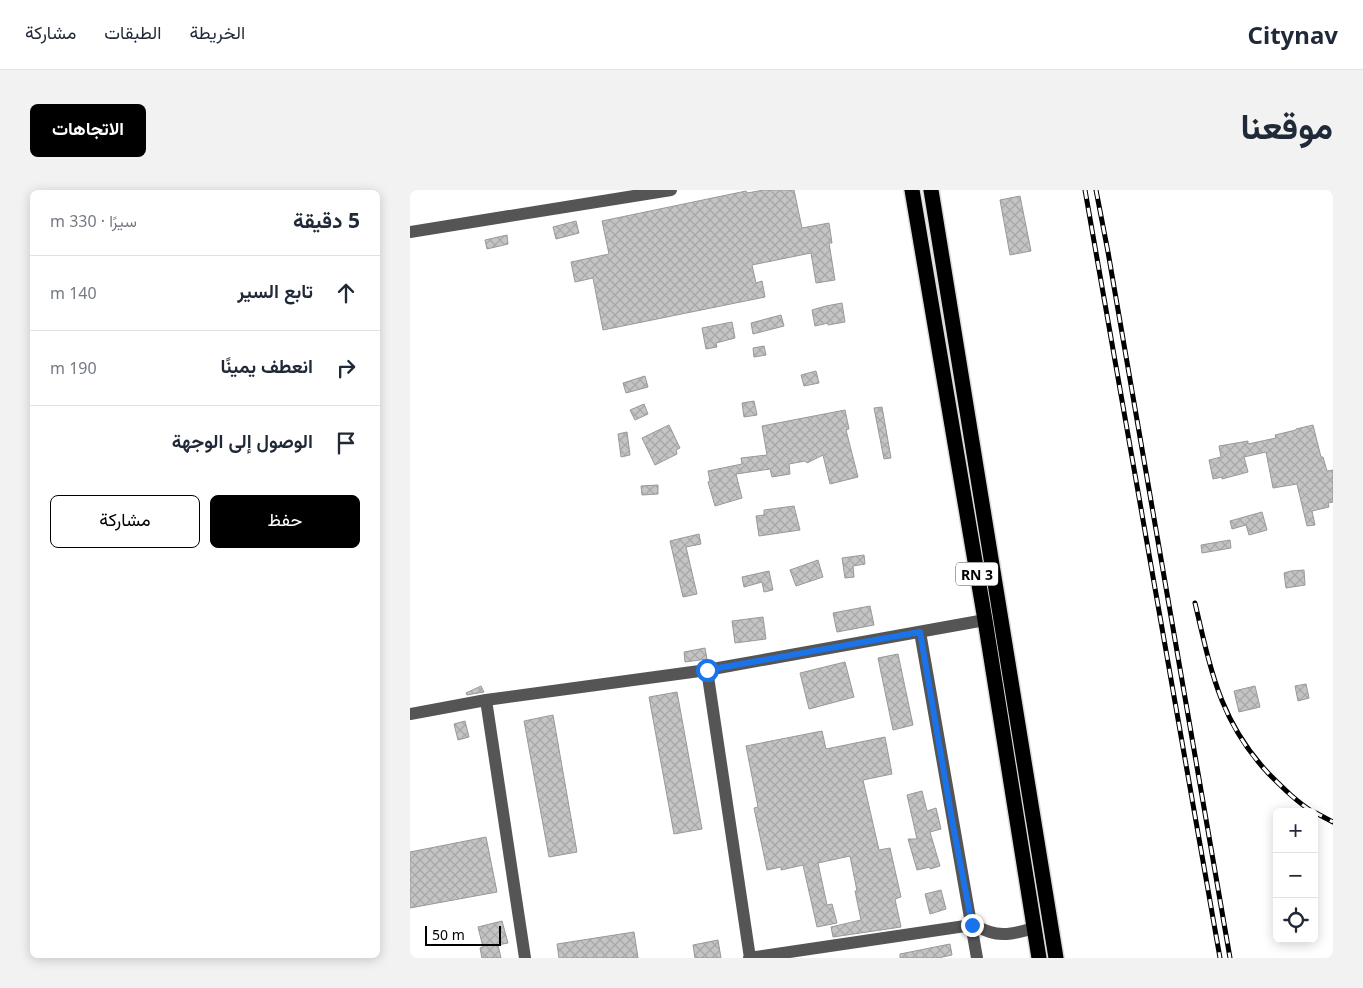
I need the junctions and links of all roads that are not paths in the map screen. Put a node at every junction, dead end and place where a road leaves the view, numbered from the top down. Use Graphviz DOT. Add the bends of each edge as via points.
graph roads {
  1 [pos="671,190"];
  2 [pos="912,190"];
  3 [pos="931,190"];
  4 [pos="410,232"];
  5 [pos="985,620"];
  6 [pos="920,632"];
  7 [pos="707,670"];
  8 [pos="486,700"];
  9 [pos="410,714"];
  10 [pos="972,925"];
  11 [pos="1034,928"];
  12 [pos="526,958"];
  13 [pos="750,958"];
  14 [pos="977,958"];
  15 [pos="1038,958"];
  16 [pos="1056,958"];
  1 -- 4 [label="street"];
  2 -- 5 [label="highway, RN 3"];
  3 -- 16 [label="highway, RN 3"];
  5 -- 6 [label="street"];
  5 -- 11 [label="highway, RN 3"];
  6 -- 7 [label="street"];
  6 -- 10 [label="street"];
  7 -- 8 [label="street"];
  7 -- 13 [label="street"];
  8 -- 9 [label="street"];
  8 -- 12 [label="street"];
  10 -- 11 [label="street" via="1004,934"];
  10 -- 13 [label="street"];
  10 -- 14 [label="street"];
  11 -- 15 [label="highway, RN 3"];
}
